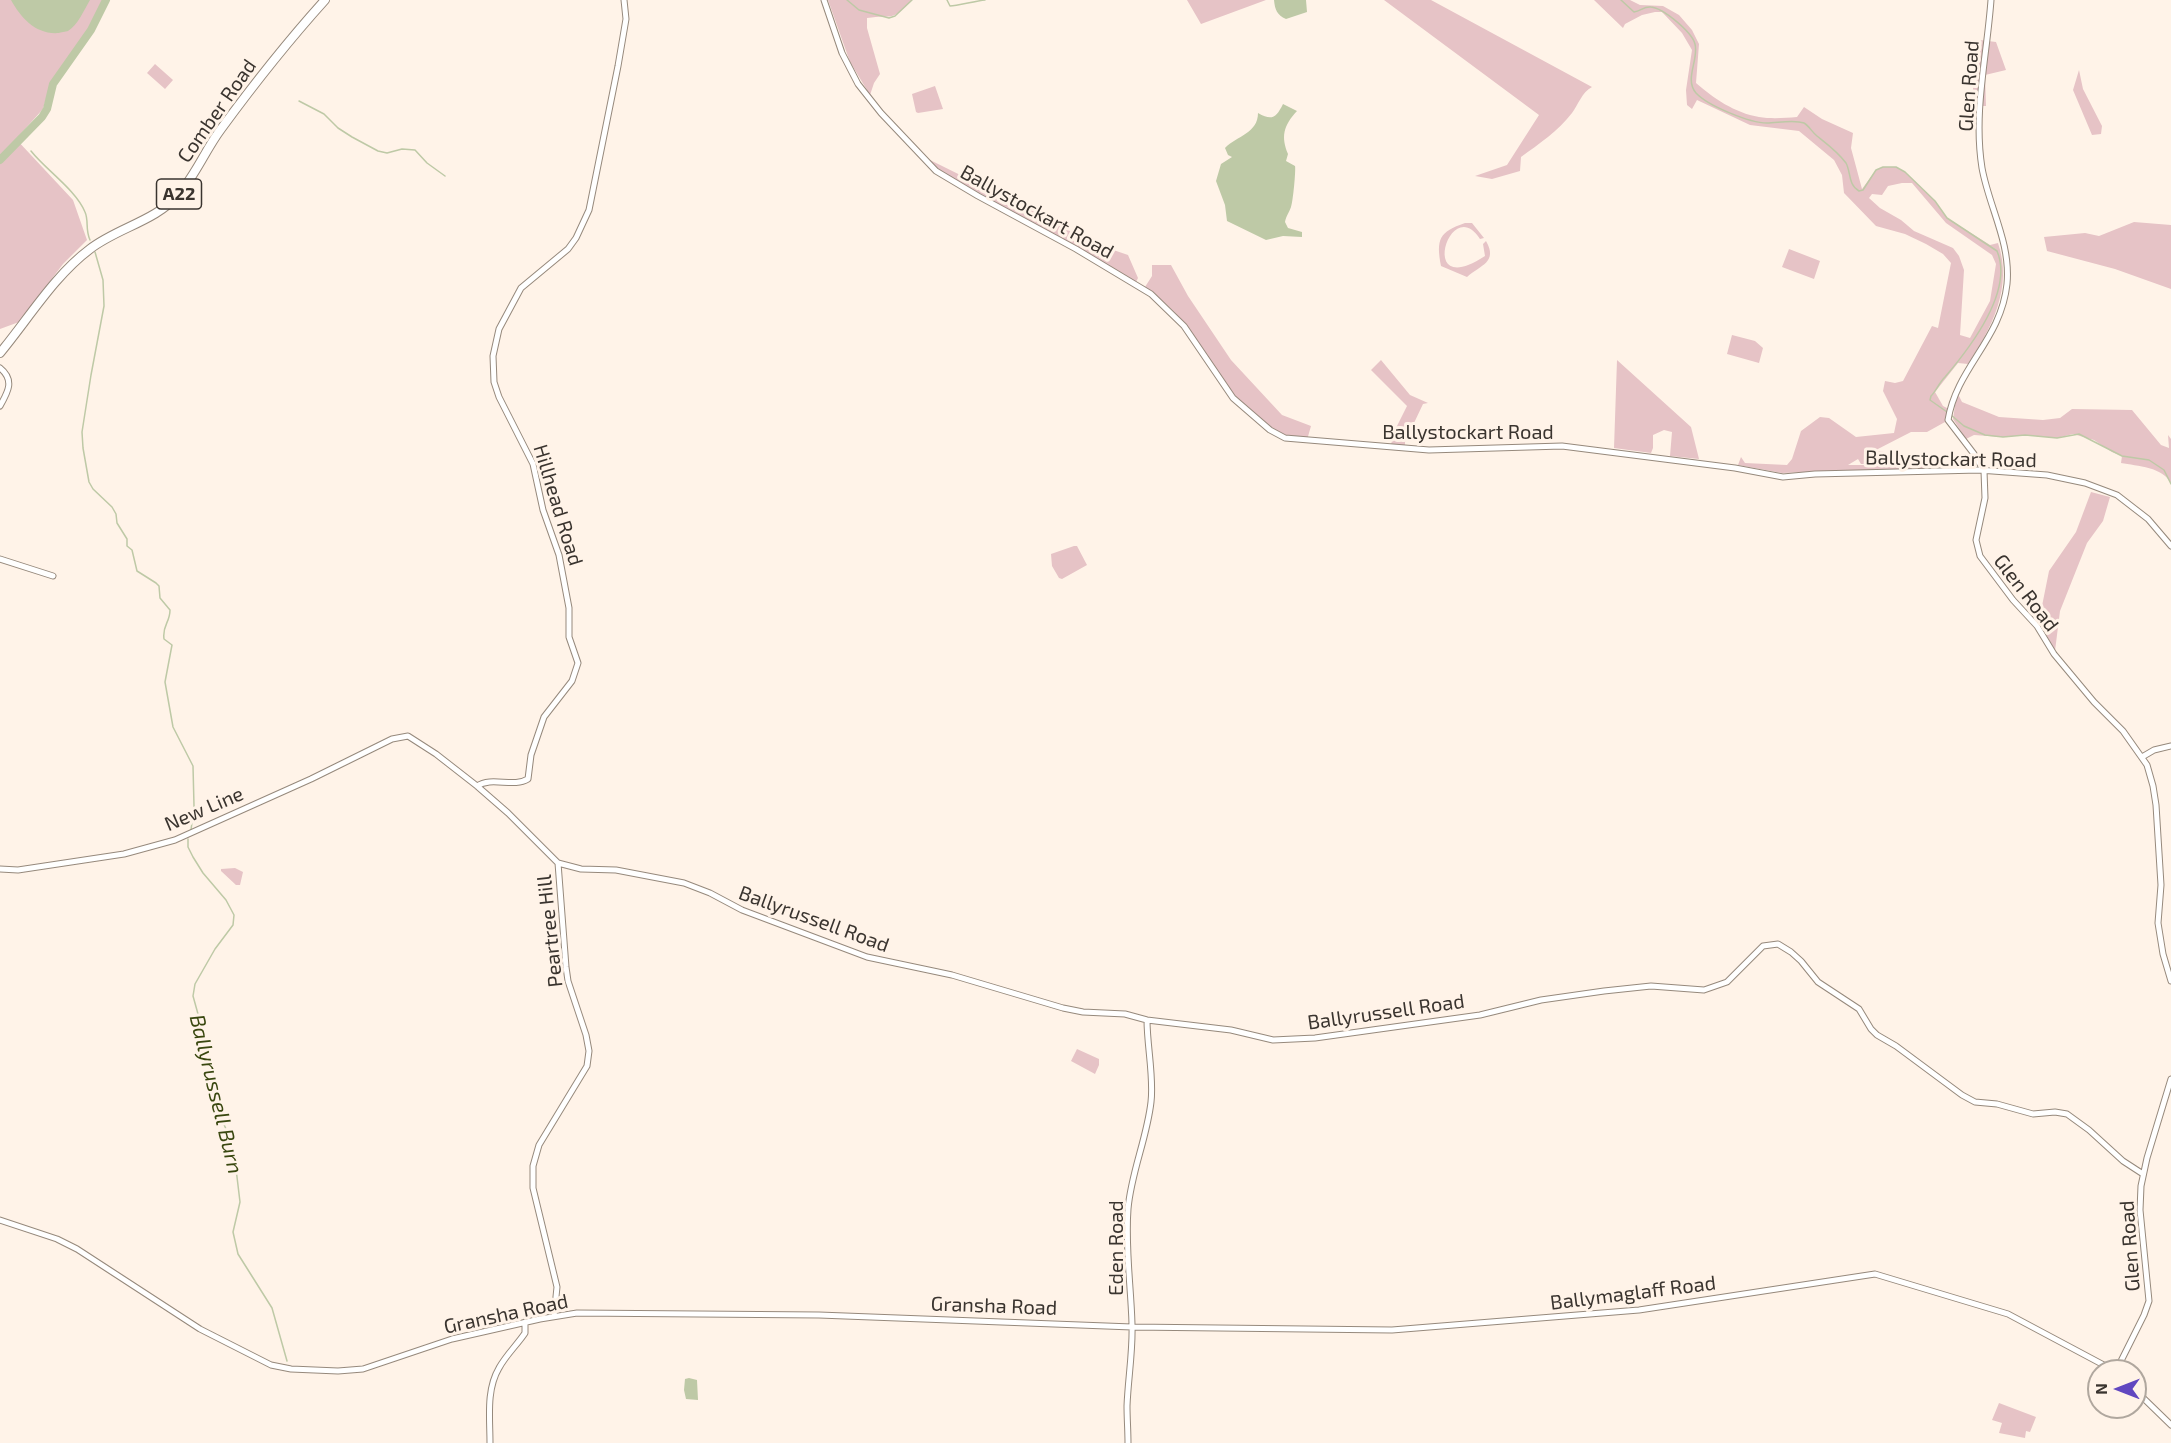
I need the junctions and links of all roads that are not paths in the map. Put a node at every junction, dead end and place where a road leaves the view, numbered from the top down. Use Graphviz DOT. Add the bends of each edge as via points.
graph roads {
  1 [pos="325,0"];
  2 [pos="624,0"];
  3 [pos="824,0"];
  4 [pos="1990,0"];
  5 [pos="0,352"];
  6 [pos="0,368"];
  7 [pos="0,406"];
  8 [pos="1984,471"];
  9 [pos="2171,546"];
  10 [pos="0,559"];
  11 [pos="53,576"];
  12 [pos="408,736"];
  13 [pos="2171,746"];
  14 [pos="2142,757"];
  15 [pos="477,786"];
  16 [pos="558,863"];
  17 [pos="0,869"];
  18 [pos="2171,981"];
  19 [pos="1147,1020"];
  20 [pos="2171,1079"];
  21 [pos="2143,1174"];
  22 [pos="0,1220"];
  23 [pos="554,1316"];
  24 [pos="525,1322"];
  25 [pos="1132,1326"];
  26 [pos="2092,1359"];
  27 [pos="2121,1359"];
  28 [pos="2147,1402"];
  29 [pos="2171,1425"];
  30 [pos="490,1443"];
  31 [pos="1128,1443"];
  1 -- 5 [label="highway, Comber Road / A22" via="222,128 179,194 160,211 112,234 83,255"];
  2 -- 15 [label="street, Hillhead Road" via="626,19 589,210 568,249 521,288 499,329 493,356 494,382 533,464 558,555 568,601 569,637 578,668 544,717 531,755 528,779"];
  3 -- 8 [label="street, Ballystockart Road" via="842,53 858,84 936,171 1151,294 1184,326 1233,398 1285,438 1429,450 1562,446 1783,477"];
  4 -- 8 [label="street, Glen Road" via="1979,126 1982,169 2007,255 2007,283 1997,322 1957,388 1948,418"];
  6 -- 7 [label="street" via="10,384"];
  8 -- 9 [label="street, Ballystockart Road" via="2047,475 2100,488 2117,495 2148,519"];
  8 -- 14 [label="street, Glen Road" via="1985,498 1976,540 1980,556 2037,626 2054,654"];
  10 -- 11 [label="street"];
  12 -- 15 [label="street, Peartree Hill"];
  12 -- 17 [label="street, New Line" via="392,739 175,840 124,854 18,870"];
  13 -- 14 [label="street"];
  14 -- 18 [label="street, Glen Road" via="2151,776 2156,805 2158,923"];
  15 -- 16 [label="street, Peartree Hill"];
  16 -- 19 [label="street, Ballyrussell Road" via="684,883 742,910 867,957 952,975 1063,1008"];
  16 -- 23 [label="street, Peartree Hill" via="568,981 589,1051 587,1066 539,1145 533,1166 533,1188 557,1287"];
  19 -- 21 [label="street, Ballyrussell Road" via="1231,1030 1273,1040 1315,1038 1480,1015 1541,1000 1613,990 1651,986 1704,990 1727,982 1763,946 1778,944 1791,952 1818,982 1859,1009 1877,1035 1962,1095 1975,1102 2033,1114 2067,1114"];
  19 -- 25 [label="street, Eden Road" via="1151,1104 1128,1212"];
  20 -- 21 [label="street, Glen Road"];
  21 -- 27 [label="street, Glen Road" via="2140,1210 2149,1301"];
  22 -- 24 [label="street, Gransha Road" via="77,1249 200,1329 281,1368 363,1369 452,1339"];
  23 -- 24 [label="street, Gransha Road"];
  23 -- 25 [label="street, Gransha Road" via="819,1315"];
  24 -- 30 [label="street" via="525,1333 494,1380"];
  25 -- 26 [label="street, Ballymaglaff Road" via="1392,1330 1639,1310 1875,1274 2008,1314"];
  25 -- 31 [label="street, Eden Road"];
  28 -- 29 [label="street"];
}
